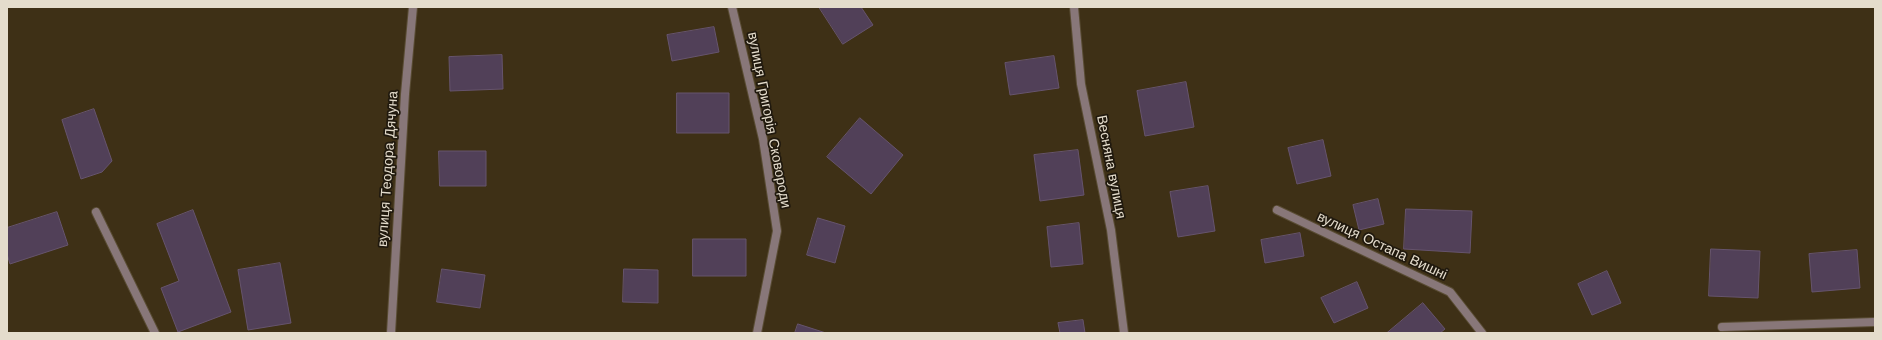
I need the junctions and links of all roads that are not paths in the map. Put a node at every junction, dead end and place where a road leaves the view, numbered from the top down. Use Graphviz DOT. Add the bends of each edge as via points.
graph roads {
  1 [pos="413,7"];
  2 [pos="732,7"];
  3 [pos="1074,7"];
  4 [pos="1277,210"];
  5 [pos="96,212"];
  6 [pos="1875,322"];
  7 [pos="1722,327"];
  8 [pos="155,333"];
  9 [pos="390,333"];
  10 [pos="757,333"];
  11 [pos="1124,333"];
  12 [pos="1482,333"];
  1 -- 9 [label="street, вулиця Теодора Дячуна"];
  2 -- 10 [label="street, вулиця Григорія Сковороди" via="763,140 777,231"];
  3 -- 11 [label="street, Весняна вулиця" via="1081,84 1110,230"];
  4 -- 12 [label="street, вулиця Остапа Вишні" via="1450,292"];
  5 -- 8 [label="street"];
  6 -- 7 [label="street"];
}
